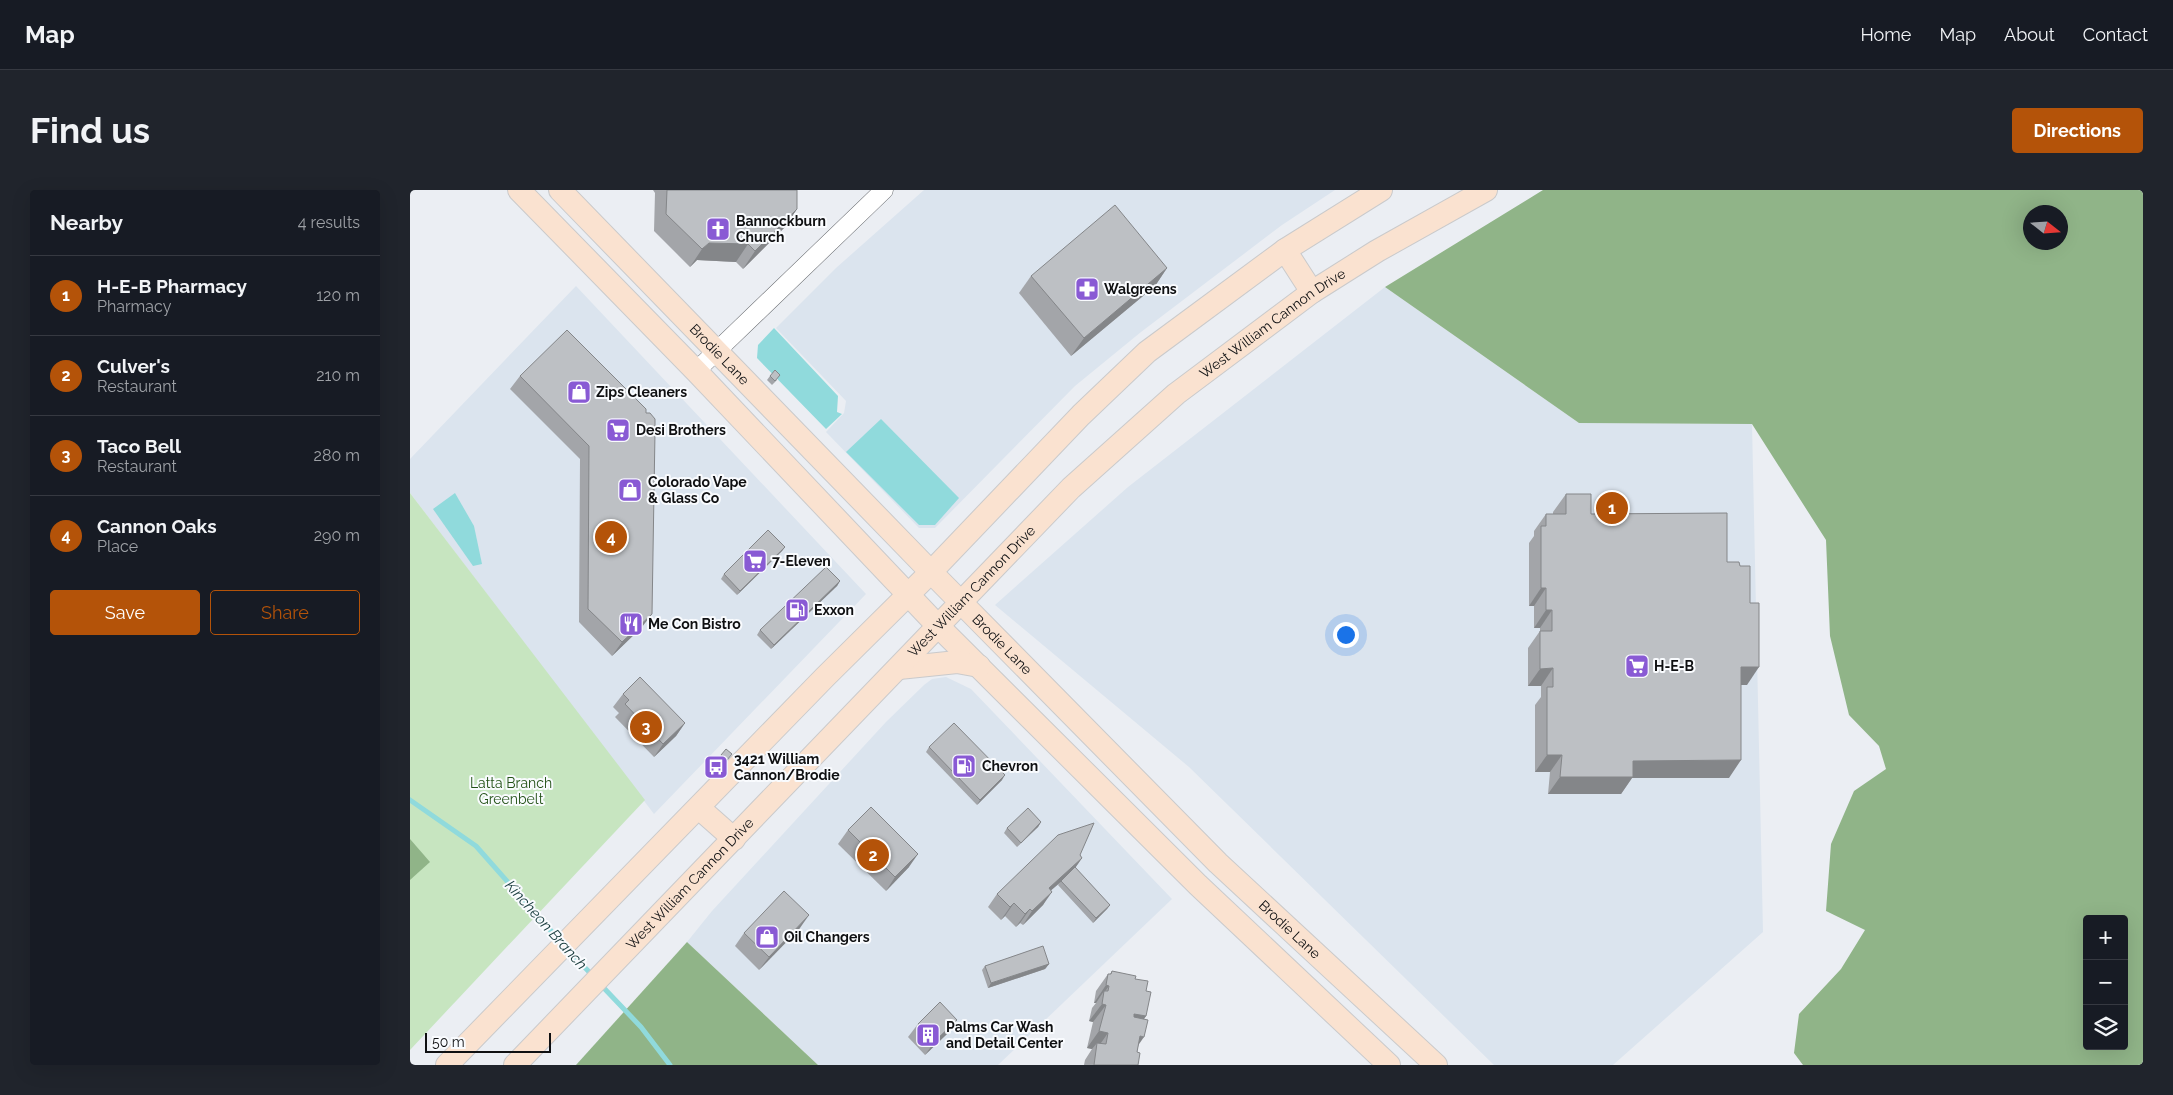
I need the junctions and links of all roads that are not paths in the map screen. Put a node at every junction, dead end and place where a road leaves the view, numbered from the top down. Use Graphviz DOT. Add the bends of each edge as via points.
graph roads {
  1 [pos="519,190"];
  2 [pos="560,190"];
  3 [pos="884,190"];
  4 [pos="1381,190"];
  5 [pos="1486,190"];
  6 [pos="1284,250"];
  7 [pos="1312,292"];
  8 [pos="717,350"];
  9 [pos="696,371"];
  10 [pos="931,572"];
  11 [pos="907,595"];
  12 [pos="960,602"];
  13 [pos="937,625"];
  14 [pos="979,666"];
  15 [pos="899,668"];
  16 [pos="699,808"];
  17 [pos="734,839"];
  18 [pos="447,1065"];
  19 [pos="515,1065"];
  20 [pos="1389,1065"];
  21 [pos="1436,1065"];
  1 -- 9 [label="main road"];
  2 -- 8 [label="main road, Brodie Lane"];
  3 -- 8 [label="street"];
  4 -- 6 [label="main road"];
  5 -- 7 [label="main road, West William Cannon Drive"];
  6 -- 7 [label="main road"];
  6 -- 10 [label="main road" via="1146,352 1081,414"];
  7 -- 12 [label="main road, West William Cannon Drive" via="1176,394 1071,488"];
  8 -- 9 [label="street"];
  8 -- 10 [label="main road, Brodie Lane"];
  9 -- 11 [label="main road"];
  10 -- 11 [label="main road"];
  10 -- 12 [label="main road, Brodie Lane"];
  11 -- 13 [label="main road"];
  11 -- 16 [label="main road"];
  12 -- 13 [label="main road, West William Cannon Drive"];
  12 -- 21 [label="main road, Brodie Lane" via="1218,863"];
  13 -- 14 [label="main road"];
  13 -- 15 [label="main road, West William Cannon Drive"];
  14 -- 15 [label="main road" via="957,662"];
  14 -- 20 [label="main road" via="1198,886"];
  15 -- 17 [label="main road, West William Cannon Drive"];
  16 -- 17 [label="main road"];
  16 -- 18 [label="main road"];
  17 -- 19 [label="main road, West William Cannon Drive"];
}
